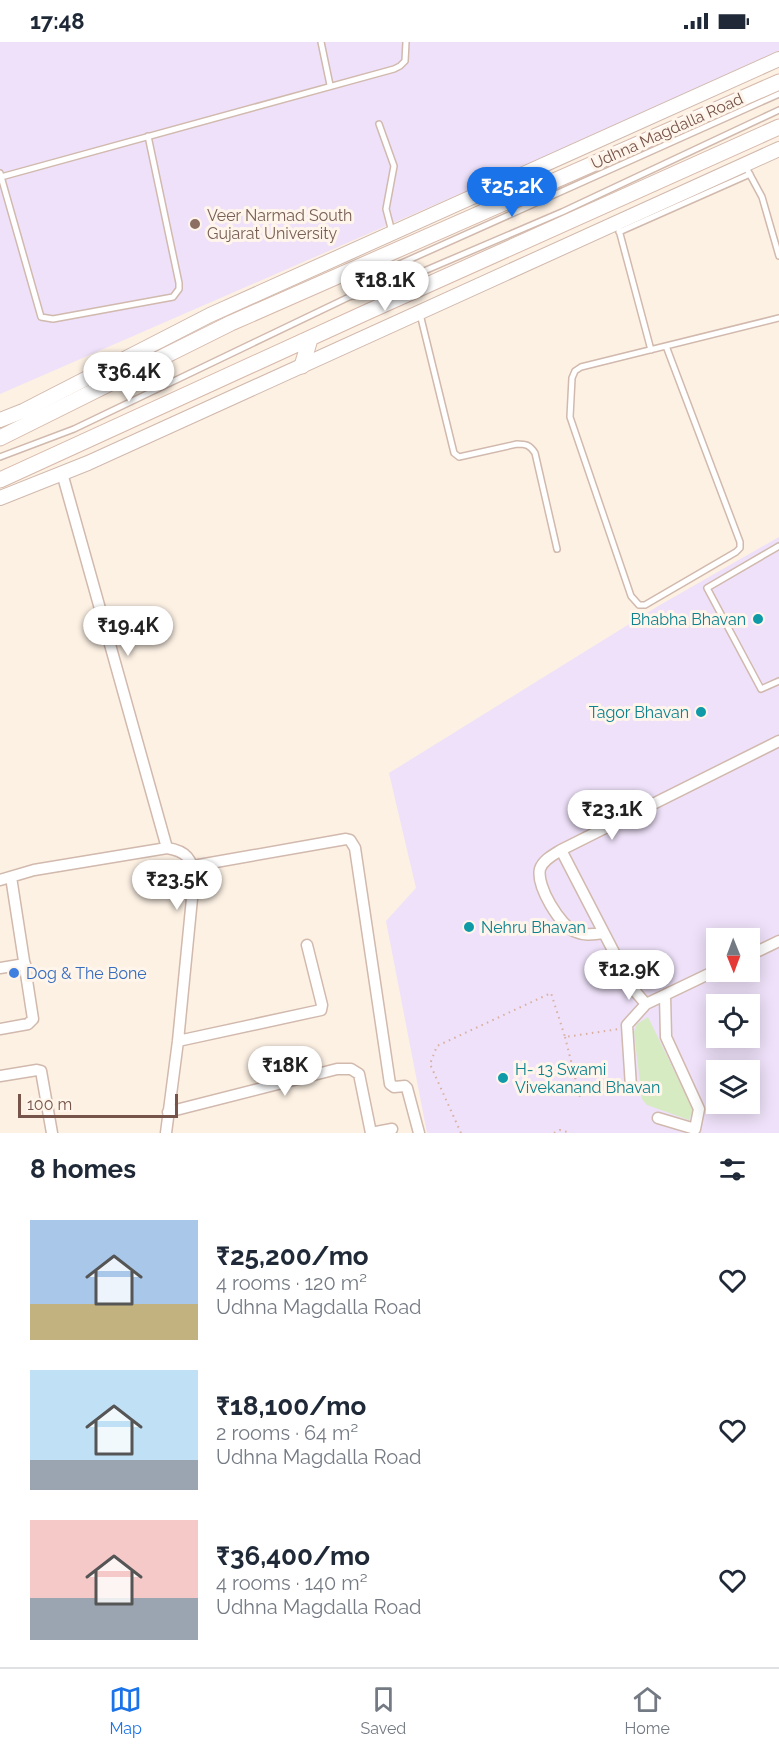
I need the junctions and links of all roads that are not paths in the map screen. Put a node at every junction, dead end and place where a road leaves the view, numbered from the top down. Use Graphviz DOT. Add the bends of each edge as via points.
graph roads {
  1 [pos="321,42"];
  2 [pos="406,42"];
  3 [pos="779,59"];
  4 [pos="779,82"];
  5 [pos="330,85"];
  6 [pos="779,94"];
  7 [pos="779,110"];
  8 [pos="379,124"];
  9 [pos="779,127"];
  10 [pos="148,136"];
  11 [pos="779,149"];
  12 [pos="747,169"];
  13 [pos="1,175"];
  14 [pos="618,227"];
  15 [pos="393,232"];
  16 [pos="779,256"];
  17 [pos="349,297"];
  18 [pos="420,313"];
  19 [pos="779,318"];
  20 [pos="310,339"];
  21 [pos="666,346"];
  22 [pos="651,350"];
  23 [pos="302,366"];
  24 [pos="0,420"];
  25 [pos="0,438"];
  26 [pos="0,457"];
  27 [pos="62,473"];
  28 [pos="0,480"];
  29 [pos="0,498"];
  30 [pos="779,546"];
  31 [pos="557,549"];
  32 [pos="779,681"];
  33 [pos="779,741"];
  34 [pos="166,848"];
  35 [pos="561,850"];
  36 [pos="193,866"];
  37 [pos="5,879"];
  38 [pos="604,933"];
  39 [pos="779,941"];
  40 [pos="307,945"];
  41 [pos="760,950"];
  42 [pos="25,964"];
  43 [pos="0,968"];
  44 [pos="706,975"];
  45 [pos="665,995"];
  46 [pos="646,1004"];
  47 [pos="0,1029"];
  48 [pos="178,1041"];
  49 [pos="0,1076"];
  50 [pos="631,1087"];
  51 [pos="168,1112"];
  52 [pos="658,1118"];
  53 [pos="393,1129"];
  54 [pos="52,1133"];
  55 [pos="166,1133"];
  56 [pos="371,1133"];
  57 [pos="419,1133"];
  1 -- 5 [label="lane"];
  2 -- 5 [label="lane" via="405,61 400,66"];
  3 -- 15 [label="street"];
  4 -- 25 [label="main road, Udhna Magdalla Road" via="231,323"];
  5 -- 10 [label="lane"];
  6 -- 17 [label="lane" via="375,275"];
  7 -- 17 [label="lane" via="562,212 389,286"];
  8 -- 15 [label="lane" via="394,166 386,209"];
  9 -- 20 [label="main road"];
  10 -- 13 [label="lane"];
  10 -- 13 [label="lane" via="179,283 173,297 53,319 41,317"];
  11 -- 12 [label="street"];
  12 -- 14 [label="street"];
  12 -- 16 [label="lane" via="762,197"];
  14 -- 18 [label="street"];
  14 -- 22 [label="lane"];
  15 -- 24 [label="street" via="210,315"];
  17 -- 26 [label="lane" via="74,429"];
  18 -- 23 [label="street"];
  18 -- 31 [label="lane" via="454,453 459,457 517,444 531,447"];
  19 -- 21 [label="lane"];
  20 -- 23 [label="main road"];
  20 -- 28 [label="main road"];
  21 -- 22 [label="lane"];
  21 -- 22 [label="lane" via="740,548 639,605 631,596 570,409 575,371"];
  23 -- 27 [label="street"];
  27 -- 29 [label="street"];
  27 -- 34 [label="street"];
  30 -- 32 [label="lane" via="707,588 761,690"];
  33 -- 35 [label="street"];
  34 -- 36 [label="street" via="180,850"];
  34 -- 37 [label="street" via="34,870"];
  35 -- 38 [label="street"];
  35 -- 38 [label="street" via="540,868 543,889 567,928 584,935"];
  36 -- 48 [label="street"];
  36 -- 57 [label="street" via="350,840 355,848 390,1084 407,1088"];
  37 -- 42 [label="street"];
  38 -- 46 [label="street" via="633,989"];
  39 -- 41 [label="street"];
  40 -- 48 [label="street" via="321,1010"];
  42 -- 43 [label="street"];
  42 -- 47 [label="street" via="33,1018 28,1024"];
  44 -- 45 [label="street"];
  45 -- 46 [label="street"];
  45 -- 52 [label="street" via="666,1037 699,1109 695,1130"];
  46 -- 50 [label="street" via="627,1024"];
  48 -- 51 [label="street"];
  49 -- 54 [label="street" via="41,1071"];
  51 -- 55 [label="street"];
  51 -- 56 [label="street" via="351,1069 359,1074"];
  53 -- 56 [label="street"];
}
